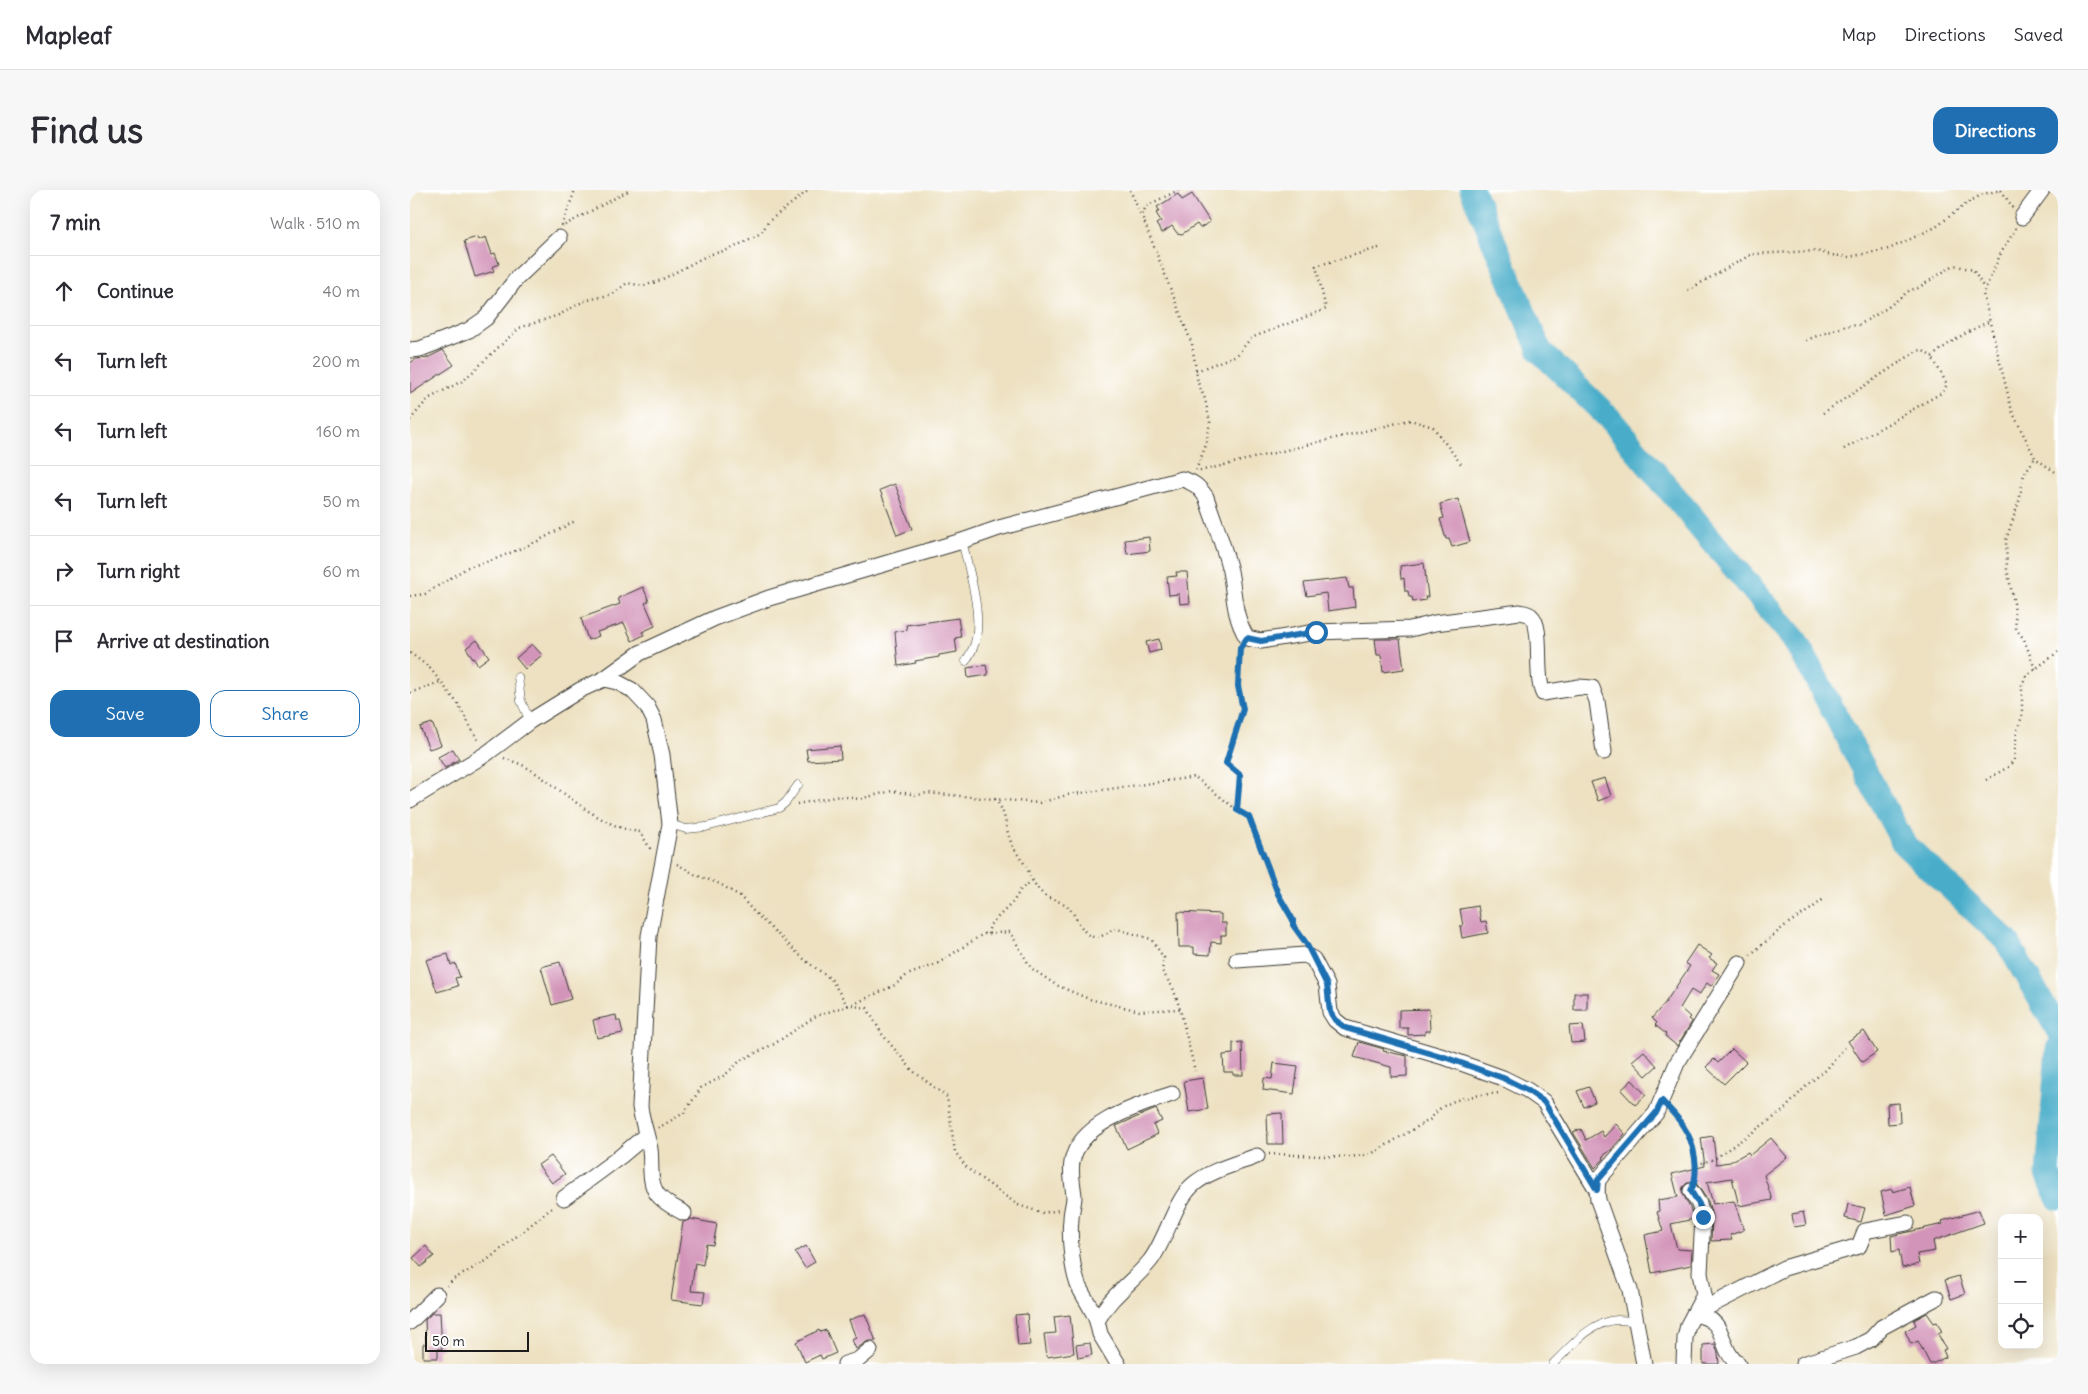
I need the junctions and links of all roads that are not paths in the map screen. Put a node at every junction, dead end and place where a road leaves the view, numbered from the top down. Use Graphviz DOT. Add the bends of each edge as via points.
graph roads {
  1 [pos="2042,190"];
  2 [pos="2022,217"];
  3 [pos="560,233"];
  4 [pos="410,350"];
  5 [pos="962,541"];
  6 [pos="966,661"];
  7 [pos="518,677"];
  8 [pos="604,679"];
  9 [pos="530,721"];
  10 [pos="1604,752"];
  11 [pos="798,785"];
  12 [pos="410,800"];
  13 [pos="670,824"];
  14 [pos="1236,960"];
  15 [pos="1739,963"];
  16 [pos="1172,1094"];
  17 [pos="646,1135"];
  18 [pos="1256,1156"];
  19 [pos="1597,1190"];
  20 [pos="1691,1191"];
  21 [pos="564,1198"];
  22 [pos="684,1213"];
  23 [pos="1907,1223"];
  24 [pos="437,1295"];
  25 [pos="1936,1298"];
  26 [pos="1694,1314"];
  27 [pos="1097,1321"];
  28 [pos="410,1322"];
  29 [pos="1638,1322"];
  30 [pos="870,1350"];
  31 [pos="845,1364"];
  32 [pos="1118,1364"];
  33 [pos="1553,1364"];
  34 [pos="1644,1364"];
  35 [pos="1684,1364"];
  36 [pos="1738,1364"];
  37 [pos="1803,1364"];
  1 -- 2 [label="street"];
  3 -- 4 [label="street" via="502,295 486,318 469,330"];
  5 -- 6 [label="lane" via="978,621 974,647"];
  5 -- 8 [label="street" via="769,598 715,618 640,653"];
  5 -- 10 [label="street" via="1171,481 1192,481 1206,497 1229,570 1240,626 1247,638 1261,641 1316,632 1410,629 1520,612 1530,615 1537,624 1539,684 1543,693 1592,688 1597,701"];
  7 -- 9 [label="lane" via="521,702"];
  8 -- 9 [label="street"];
  8 -- 13 [label="street" via="632,690 647,706 654,720 662,755"];
  9 -- 12 [label="street" via="488,753"];
  11 -- 13 [label="lane" via="779,808 706,827 686,829"];
  13 -- 17 [label="street" via="649,936 640,1107"];
  14 -- 19 [label="street" via="1305,955 1313,959 1327,985 1330,1012 1346,1028 1447,1058 1527,1090 1544,1102"];
  15 -- 19 [label="street" via="1677,1062 1656,1113 1598,1180"];
  16 -- 27 [label="street" via="1127,1110 1105,1122 1091,1132 1072,1160 1073,1206 1070,1221 1076,1275"];
  17 -- 21 [label="street"];
  17 -- 22 [label="street" via="656,1194"];
  18 -- 27 [label="street" via="1209,1174 1192,1185 1151,1259 1109,1302"];
  19 -- 29 [label="street"];
  20 -- 26 [label="street" via="1703,1217 1700,1273 1704,1295"];
  23 -- 26 [label="street" via="1865,1232 1859,1246 1784,1268"];
  24 -- 28 [label="street"];
  25 -- 37 [label="street" via="1882,1327 1871,1339 1856,1347"];
  26 -- 35 [label="street" via="1685,1338"];
  26 -- 36 [label="street" via="1708,1316 1716,1324 1732,1359"];
  27 -- 32 [label="street" via="1100,1334"];
  29 -- 33 [label="lane" via="1616,1320 1598,1326"];
  29 -- 34 [label="street"];
  30 -- 31 [label="street" via="858,1360"];
}
